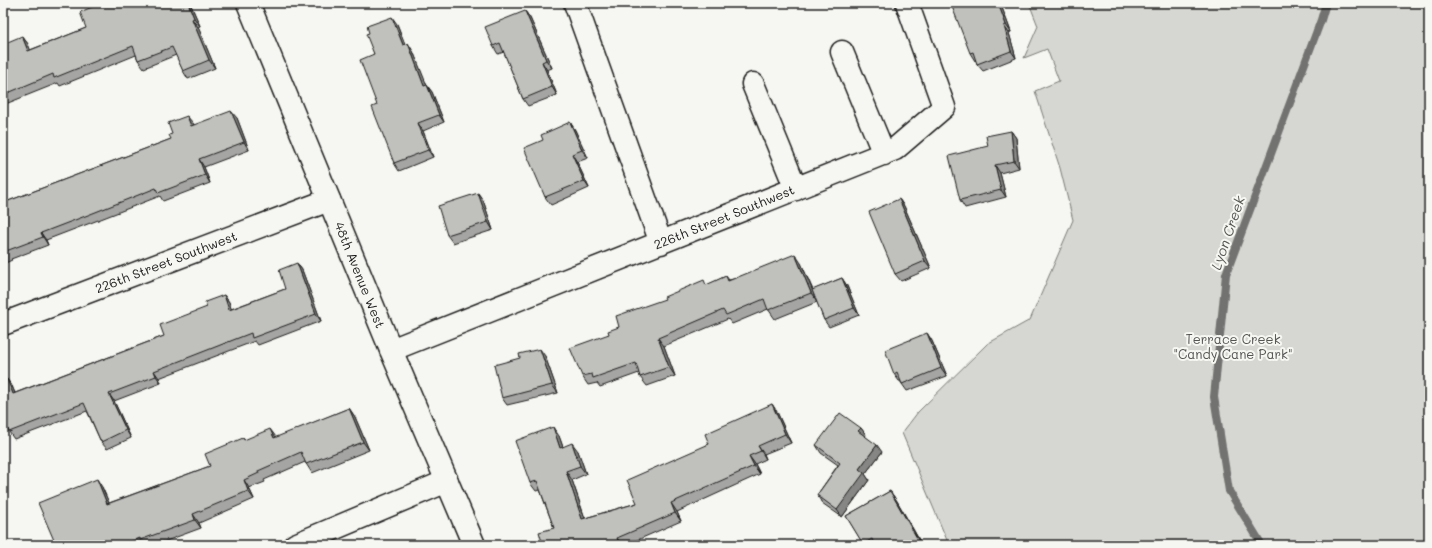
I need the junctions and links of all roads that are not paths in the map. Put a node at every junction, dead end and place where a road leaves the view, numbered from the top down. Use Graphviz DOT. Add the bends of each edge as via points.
graph roads {
  1 [pos="248,3"];
  2 [pos="574,3"];
  3 [pos="907,3"];
  4 [pos="842,52"];
  5 [pos="753,84"];
  6 [pos="884,154"];
  7 [pos="796,189"];
  8 [pos="329,200"];
  9 [pos="661,243"];
  10 [pos="3,324"];
  11 [pos="391,350"];
  12 [pos="447,481"];
  13 [pos="295,545"];
  14 [pos="474,545"];
  1 -- 8 [label="street, 48th Avenue West"];
  2 -- 9 [label="street"];
  3 -- 6 [label="street, 226th Street Southwest" via="944,107 895,149"];
  4 -- 6 [label="street"];
  5 -- 7 [label="street"];
  6 -- 7 [label="street, 226th Street Southwest"];
  7 -- 9 [label="street, 226th Street Southwest"];
  8 -- 10 [label="street, 226th Street Southwest"];
  8 -- 11 [label="street, 48th Avenue West"];
  9 -- 11 [label="street, 226th Street Southwest"];
  11 -- 12 [label="street, 48th Avenue West"];
  12 -- 13 [label="street"];
  12 -- 14 [label="street, 48th Avenue West"];
}
